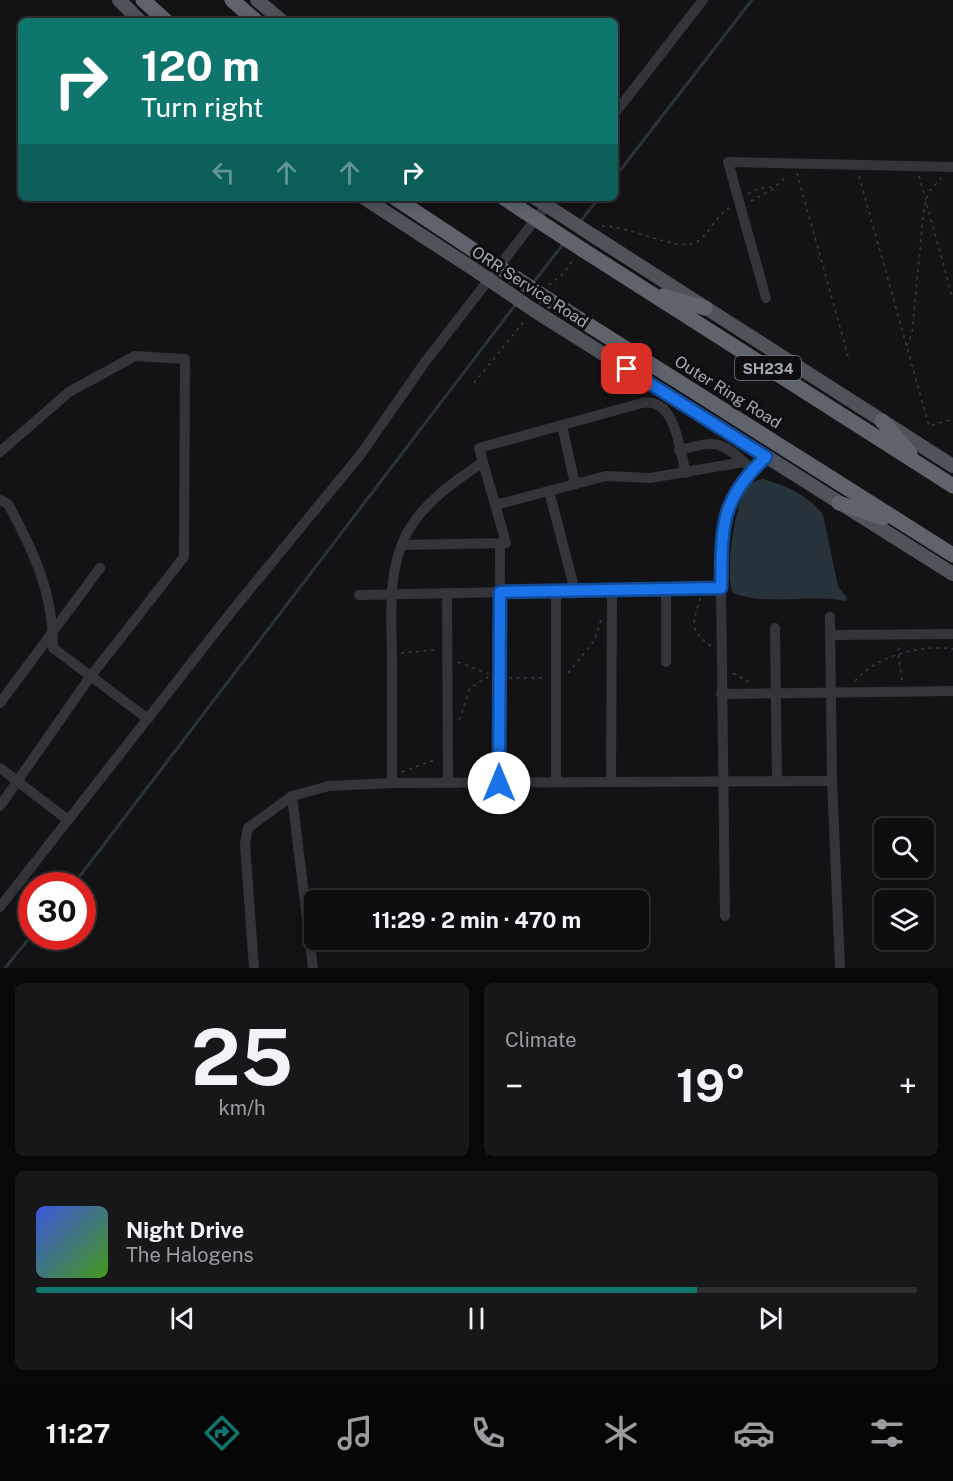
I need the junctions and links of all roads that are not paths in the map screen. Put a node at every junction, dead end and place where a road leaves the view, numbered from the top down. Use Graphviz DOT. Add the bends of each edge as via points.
graph roads {
  1 [pos="119,0"];
  2 [pos="143,0"];
  3 [pos="232,0"];
  4 [pos="257,0"];
  5 [pos="703,0"];
  6 [pos="137,18"];
  7 [pos="163,18"];
  8 [pos="253,18"];
  9 [pos="278,18"];
  10 [pos="618,109"];
  11 [pos="950,167"];
  12 [pos="368,201"];
  13 [pos="400,201"];
  14 [pos="508,201"];
  15 [pos="540,201"];
  16 [pos="550,201"];
  17 [pos="646,291"];
  18 [pos="766,298"];
  19 [pos="705,308"];
  20 [pos="603,334"];
  21 [pos="646,381"];
  22 [pos="882,422"];
  23 [pos="562,425"];
  24 [pos="679,450"];
  25 [pos="0,452"];
  26 [pos="766,457"];
  27 [pos="483,462"];
  28 [pos="748,466"];
  29 [pos="923,466"];
  30 [pos="953,466"];
  31 [pos="686,473"];
  32 [pos="575,484"];
  33 [pos="953,486"];
  34 [pos="549,490"];
  35 [pos="0,500"];
  36 [pos="839,503"];
  37 [pos="495,505"];
  38 [pos="906,525"];
  39 [pos="500,543"];
  40 [pos="402,545"];
  41 [pos="953,555"];
  42 [pos="100,568"];
  43 [pos="953,574"];
  44 [pos="721,588"];
  45 [pos="666,589"];
  46 [pos="612,590"];
  47 [pos="556,591"];
  48 [pos="575,591"];
  49 [pos="500,592"];
  50 [pos="447,593"];
  51 [pos="391,594"];
  52 [pos="358,595"];
  53 [pos="830,617"];
  54 [pos="775,627"];
  55 [pos="53,631"];
  56 [pos="953,634"];
  57 [pos="830,635"];
  58 [pos="666,662"];
  59 [pos="90,677"];
  60 [pos="953,691"];
  61 [pos="831,693"];
  62 [pos="721,694"];
  63 [pos="776,694"];
  64 [pos="0,703"];
  65 [pos="147,718"];
  66 [pos="0,768"];
  67 [pos="722,781"];
  68 [pos="777,781"];
  69 [pos="832,781"];
  70 [pos="18,782"];
  71 [pos="556,782"];
  72 [pos="611,782"];
  73 [pos="393,783"];
  74 [pos="448,783"];
  75 [pos="499,783"];
  76 [pos="292,796"];
  77 [pos="0,806"];
  78 [pos="68,820"];
  79 [pos="0,907"];
  80 [pos="725,916"];
  81 [pos="254,968"];
  82 [pos="313,968"];
  83 [pos="840,968"];
  1 -- 6 [label="main road"];
  2 -- 7 [label="highway"];
  3 -- 8 [label="highway"];
  4 -- 9 [label="main road"];
  5 -- 10 [label="street"];
  11 -- 18 [label="street" via="728,162"];
  12 -- 21 [label="main road, ORR Service Road, bridge"];
  13 -- 20 [label="highway, Outer Ring Road, bridge"];
  14 -- 17 [label="highway, SH234, bridge"];
  15 -- 19 [label="main road, bridge"];
  16 -- 65 [label="street" via="425,362 361,454"];
  17 -- 19 [label="highway"];
  17 -- 29 [label="highway, SH234"];
  19 -- 22 [label="main road"];
  20 -- 21 [label="highway"];
  20 -- 38 [label="highway, Outer Ring Road"];
  21 -- 26 [label="main road, ORR Service Road"];
  22 -- 29 [label="highway"];
  22 -- 30 [label="main road"];
  23 -- 24 [label="street" via="654,402 668,412"];
  23 -- 27 [label="street" via="479,448"];
  23 -- 32 [label="street"];
  24 -- 28 [label="street" via="717,442"];
  24 -- 31 [label="street"];
  25 -- 59 [label="street" via="69,392 135,356 185,359 184,557"];
  26 -- 28 [label="street"];
  26 -- 36 [label="main road, ORR Service Road"];
  27 -- 37 [label="street"];
  27 -- 40 [label="street" via="427,506"];
  28 -- 31 [label="street"];
  28 -- 44 [label="street" via="725,517"];
  29 -- 33 [label="highway, SH234"];
  31 -- 32 [label="street" via="639,479 606,476"];
  32 -- 34 [label="street"];
  34 -- 37 [label="street"];
  34 -- 48 [label="street"];
  35 -- 55 [label="street" via="8,504 34,551"];
  36 -- 38 [label="highway"];
  36 -- 43 [label="main road, ORR Service Road"];
  37 -- 39 [label="street" via="506,543"];
  38 -- 41 [label="highway, Outer Ring Road"];
  39 -- 40 [label="street"];
  39 -- 49 [label="street"];
  40 -- 51 [label="street"];
  42 -- 55 [label="street"];
  44 -- 45 [label="street"];
  44 -- 62 [label="street"];
  45 -- 46 [label="street"];
  45 -- 58 [label="street"];
  46 -- 48 [label="street"];
  46 -- 72 [label="street"];
  47 -- 48 [label="street"];
  47 -- 49 [label="street"];
  47 -- 71 [label="street"];
  49 -- 50 [label="street"];
  49 -- 75 [label="street"];
  50 -- 51 [label="street"];
  50 -- 74 [label="street"];
  51 -- 52 [label="street"];
  51 -- 73 [label="street"];
  53 -- 57 [label="street"];
  54 -- 63 [label="street"];
  55 -- 59 [label="street" via="53,648"];
  55 -- 64 [label="street"];
  56 -- 57 [label="street"];
  57 -- 61 [label="street"];
  59 -- 65 [label="street"];
  59 -- 70 [label="street"];
  60 -- 61 [label="street"];
  61 -- 63 [label="street"];
  61 -- 69 [label="street"];
  62 -- 63 [label="street"];
  62 -- 67 [label="street"];
  63 -- 68 [label="street"];
  65 -- 78 [label="street"];
  66 -- 70 [label="street"];
  67 -- 68 [label="street"];
  67 -- 72 [label="street"];
  67 -- 80 [label="street"];
  68 -- 69 [label="street"];
  69 -- 83 [label="street"];
  70 -- 77 [label="street"];
  70 -- 78 [label="street"];
  71 -- 72 [label="street"];
  71 -- 75 [label="street"];
  73 -- 74 [label="street"];
  73 -- 76 [label="street" via="329,786"];
  74 -- 75 [label="street"];
  76 -- 81 [label="street" via="248,828 245,844"];
  76 -- 82 [label="street"];
  78 -- 79 [label="street"];
}
